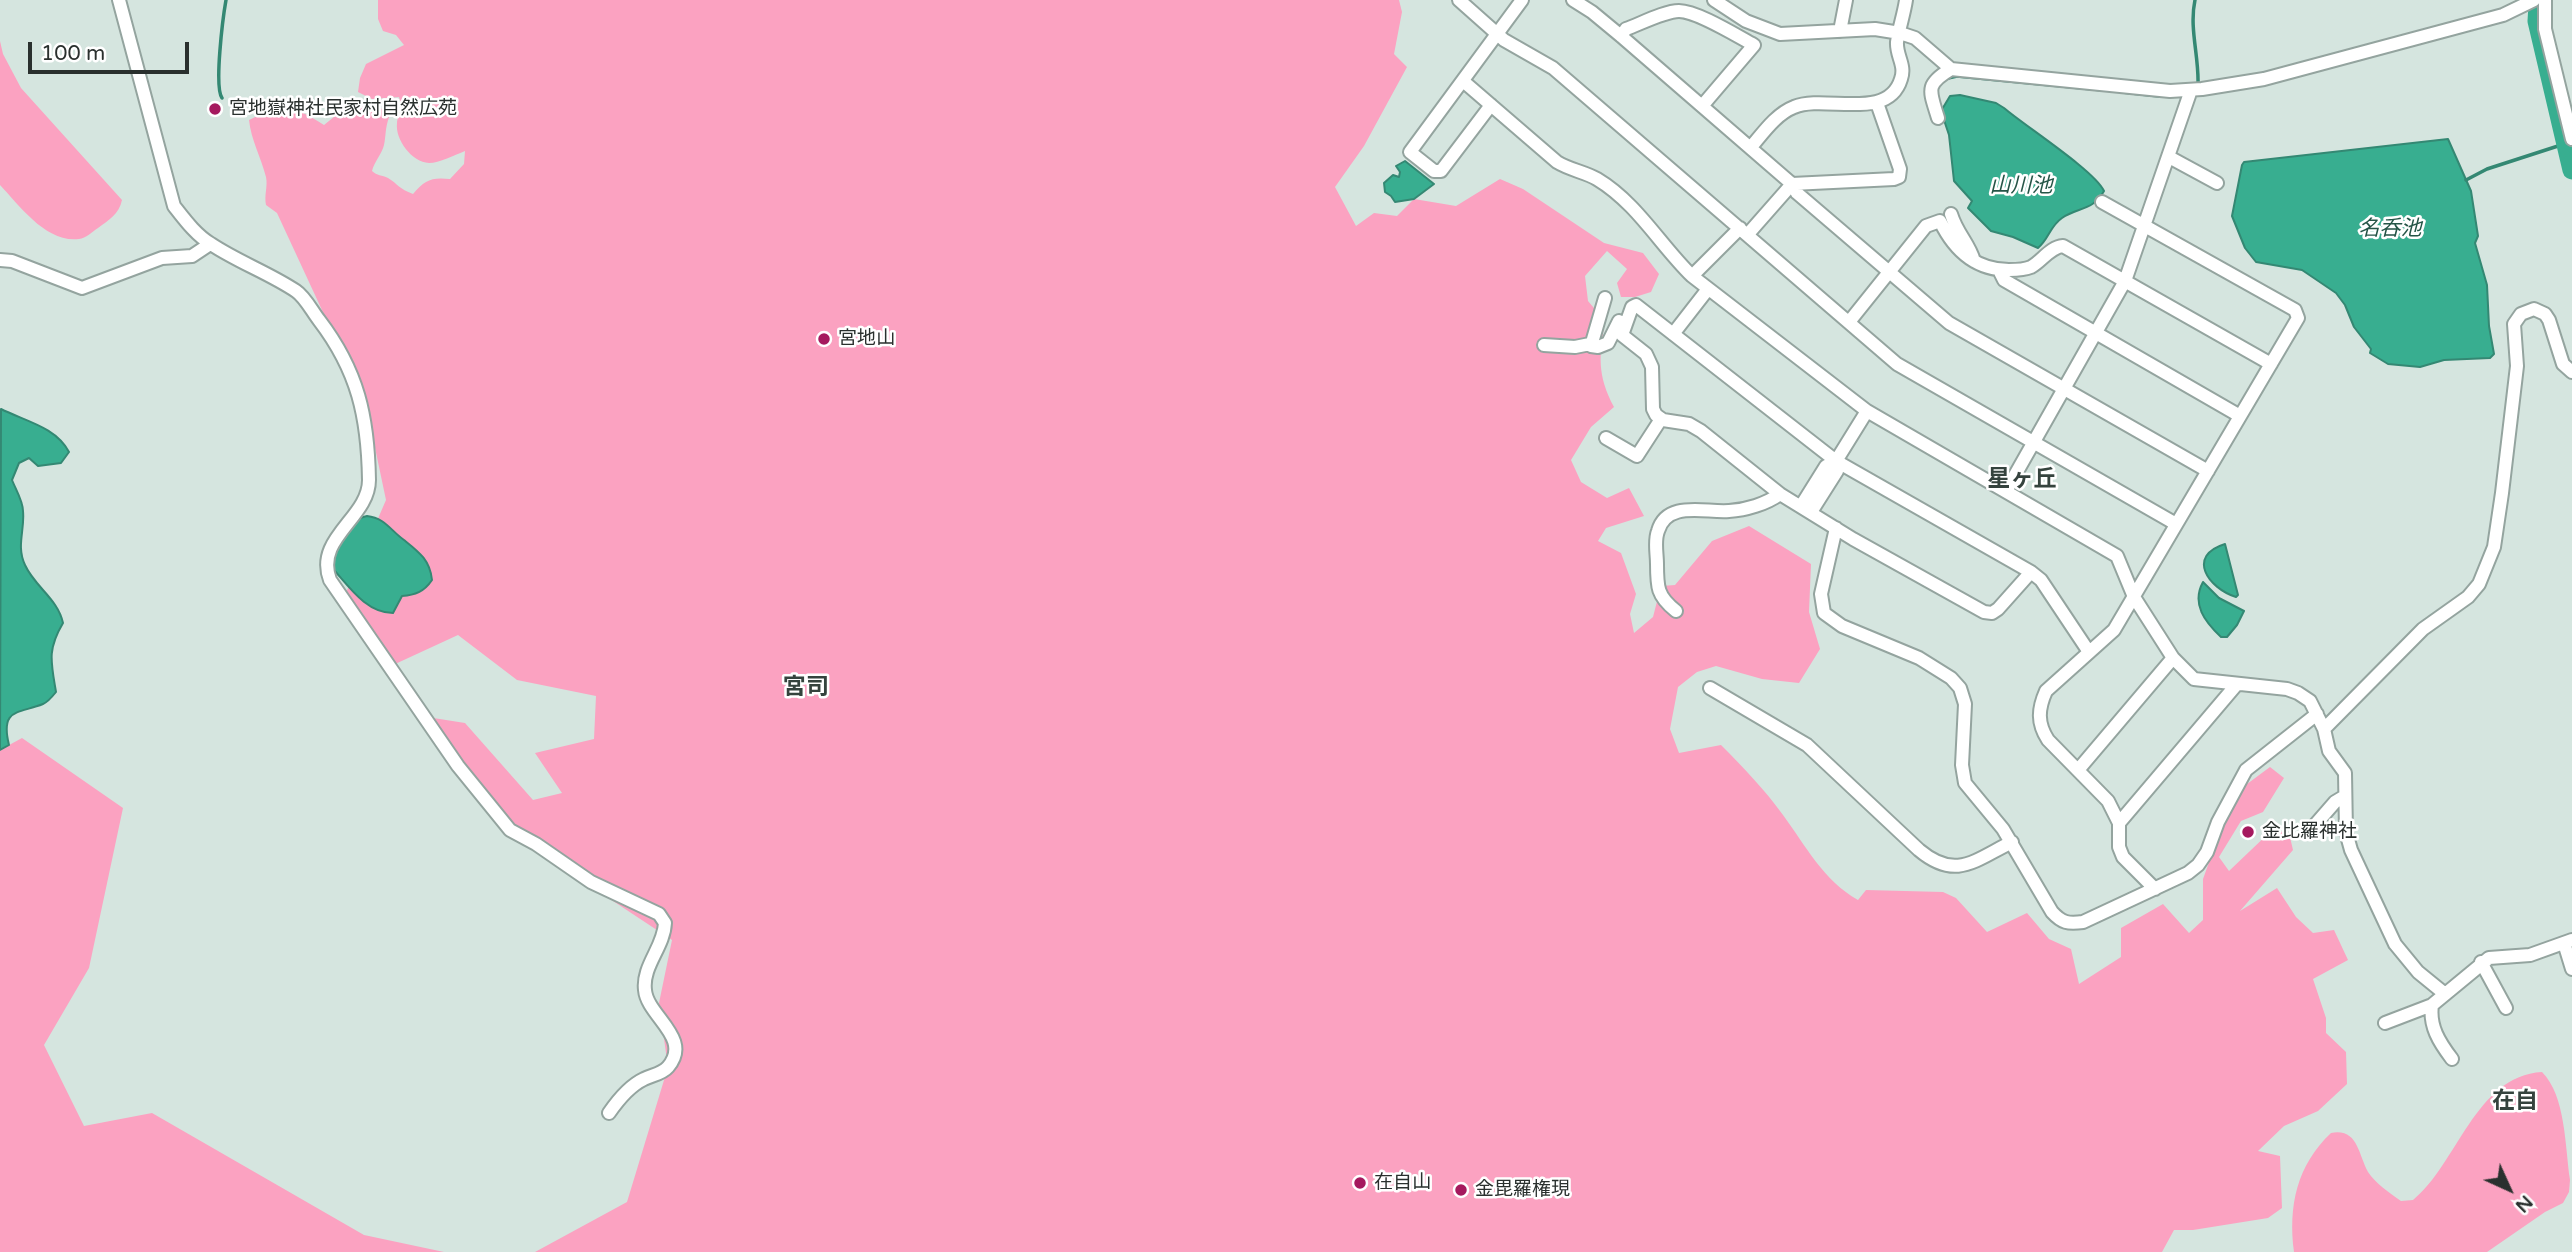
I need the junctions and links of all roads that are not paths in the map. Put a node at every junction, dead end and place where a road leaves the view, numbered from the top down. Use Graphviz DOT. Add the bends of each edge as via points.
graph roads {
  1 [pos="119,0"];
  2 [pos="1459,0"];
  3 [pos="1522,0"];
  4 [pos="1573,0"];
  5 [pos="1714,0"];
  6 [pos="1846,0"];
  7 [pos="1906,0"];
  8 [pos="2534,0"];
  9 [pos="2545,0"];
  10 [pos="1840,32"];
  11 [pos="1900,33"];
  12 [pos="1497,34"];
  13 [pos="1620,36"];
  14 [pos="1951,69"];
  15 [pos="1463,81"];
  16 [pos="2191,90"];
  17 [pos="1877,103"];
  18 [pos="1491,105"];
  19 [pos="1702,106"];
  20 [pos="1938,118"];
  21 [pos="2572,139"];
  22 [pos="1751,147"];
  23 [pos="2168,156"];
  24 [pos="1792,184"];
  25 [pos="2217,184"];
  26 [pos="2102,202"];
  27 [pos="1951,214"];
  28 [pos="2145,226"];
  29 [pos="1744,231"];
  30 [pos="210,244"];
  31 [pos="0,260"];
  32 [pos="1974,261"];
  33 [pos="1999,270"];
  34 [pos="1889,272"];
  35 [pos="1692,276"];
  36 [pos="2124,281"];
  37 [pos="1708,289"];
  38 [pos="1605,298"];
  39 [pos="1632,307"];
  40 [pos="1849,322"];
  41 [pos="2096,333"];
  42 [pos="1673,334"];
  43 [pos="1590,344"];
  44 [pos="1544,345"];
  45 [pos="2271,364"];
  46 [pos="2572,372"];
  47 [pos="2065,388"];
  48 [pos="1867,411"];
  49 [pos="2240,416"];
  50 [pos="1661,419"];
  51 [pos="1606,438"];
  52 [pos="2033,443"];
  53 [pos="1836,461"];
  54 [pos="2208,471"];
  55 [pos="2006,491"];
  56 [pos="1780,494"];
  57 [pos="1806,509"];
  58 [pos="2176,524"];
  59 [pos="1836,528"];
  60 [pos="2031,572"];
  61 [pos="2134,597"];
  62 [pos="1676,611"];
  63 [pos="2089,652"];
  64 [pos="2173,658"];
  65 [pos="2237,684"];
  66 [pos="1710,688"];
  67 [pos="2317,714"];
  68 [pos="2324,729"];
  69 [pos="2078,770"];
  70 [pos="2345,796"];
  71 [pos="2119,823"];
  72 [pos="2308,833"];
  73 [pos="2012,842"];
  74 [pos="2155,889"];
  75 [pos="2568,942"];
  76 [pos="2481,962"];
  77 [pos="2572,969"];
  78 [pos="2445,993"];
  79 [pos="2432,1005"];
  80 [pos="2506,1008"];
  81 [pos="2385,1023"];
  82 [pos="2452,1059"];
  83 [pos="609,1113"];
  1 -- 30 [label="street" via="174,206"];
  2 -- 12 [label="street"];
  3 -- 12 [label="street"];
  4 -- 13 [label="street"];
  5 -- 10 [label="street" via="1746,21 1780,34"];
  6 -- 10 [label="street"];
  7 -- 11 [label="street"];
  8 -- 16 [label="street" via="2503,15 2263,79"];
  9 -- 21 [label="street" via="2545,29"];
  10 -- 11 [label="street" via="1875,29"];
  11 -- 14 [label="street" via="1915,38"];
  11 -- 17 [label="street" via="1897,45 1902,77 1892,95"];
  12 -- 15 [label="street"];
  12 -- 29 [label="street" via="1553,68"];
  13 -- 19 [label="street"];
  13 -- 19 [label="street" via="1626,29 1678,11 1754,45"];
  14 -- 16 [label="street"];
  14 -- 20 [label="street" via="1930,89"];
  15 -- 18 [label="street"];
  15 -- 18 [label="street" via="1410,152 1434,171 1441,171"];
  16 -- 23 [label="street"];
  17 -- 22 [label="street" via="1797,105 1775,120"];
  17 -- 24 [label="street" via="1899,177"];
  18 -- 35 [label="street" via="1557,162 1596,178 1632,207"];
  19 -- 22 [label="street"];
  22 -- 24 [label="street"];
  23 -- 25 [label="street"];
  23 -- 28 [label="street"];
  24 -- 29 [label="street"];
  24 -- 34 [label="street"];
  26 -- 28 [label="street"];
  27 -- 32 [label="street"];
  28 -- 36 [label="street"];
  28 -- 45 [label="street" via="2295,310 2298,318"];
  29 -- 35 [label="street"];
  29 -- 40 [label="street"];
  30 -- 31 [label="street" via="192,256 162,258 82,288"];
  30 -- 83 [label="street" via="299,293 344,355 356,385 363,406 369,483 365,500 331,546 326,569 330,580 458,765 510,830 591,883 659,914 665,923 645,991 669,1029 675,1050 668,1066 635,1084"];
  32 -- 33 [label="street"];
  32 -- 34 [label="street" via="1956,248 1940,221 1926,226"];
  33 -- 36 [label="street" via="2027,269 2063,246"];
  33 -- 41 [label="street" via="2004,280"];
  34 -- 40 [label="street"];
  34 -- 47 [label="street" via="1949,323"];
  35 -- 37 [label="street"];
  36 -- 41 [label="street"];
  36 -- 45 [label="street"];
  37 -- 42 [label="street"];
  37 -- 48 [label="street"];
  38 -- 43 [label="street"];
  39 -- 42 [label="street" via="1636,305"];
  39 -- 43 [label="street" via="1626,304 1608,343 1594,348"];
  39 -- 50 [label="street" via="1622,335 1646,355 1652,367 1653,409"];
  40 -- 52 [label="street" via="1909,372"];
  41 -- 47 [label="street"];
  41 -- 49 [label="street"];
  42 -- 53 [label="street"];
  43 -- 44 [label="street"];
  45 -- 49 [label="street"];
  46 -- 68 [label="street" via="2564,364 2545,314 2534,309 2521,314 2514,324 2517,366 2494,547 2479,584 2423,629"];
  47 -- 52 [label="street"];
  47 -- 54 [label="street"];
  48 -- 53 [label="street"];
  48 -- 55 [label="street"];
  49 -- 54 [label="street"];
  50 -- 51 [label="street" via="1637,456"];
  50 -- 56 [label="street" via="1701,431"];
  52 -- 55 [label="street"];
  52 -- 58 [label="street"];
  53 -- 57 [label="street" via="1826,466"];
  53 -- 60 [label="street"];
  54 -- 58 [label="street"];
  55 -- 61 [label="street" via="2117,556"];
  56 -- 57 [label="street"];
  56 -- 62 [label="street" via="1756,506 1684,510 1665,519 1656,535 1658,591"];
  57 -- 59 [label="street"];
  58 -- 61 [label="street"];
  59 -- 60 [label="street" via="1984,612 1998,609"];
  59 -- 73 [label="street" via="1821,594 1824,614 1919,658 1960,688 1965,704 1965,783"];
  60 -- 63 [label="street"];
  61 -- 63 [label="street" via="2114,630"];
  61 -- 64 [label="street"];
  63 -- 69 [label="street" via="2046,691 2039,716 2048,740"];
  64 -- 65 [label="street" via="2194,679"];
  64 -- 69 [label="street"];
  65 -- 67 [label="street" via="2298,693 2310,701"];
  65 -- 71 [label="street"];
  66 -- 73 [label="street" via="1807,744 1919,850 1940,864 1969,863"];
  67 -- 68 [label="street"];
  67 -- 74 [label="street" via="2246,770 2199,865"];
  68 -- 70 [label="street" via="2329,751 2345,773"];
  69 -- 71 [label="street" via="2108,801"];
  70 -- 72 [label="street"];
  70 -- 78 [label="street" via="2351,850 2395,944 2418,972"];
  71 -- 74 [label="street" via="2123,857"];
  73 -- 74 [label="street" via="2052,912 2067,923 2083,922"];
  75 -- 76 [label="street" via="2530,955 2497,955"];
  75 -- 77 [label="street"];
  76 -- 78 [label="street"];
  76 -- 80 [label="street"];
  78 -- 79 [label="street"];
  79 -- 81 [label="street"];
  79 -- 82 [label="street" via="2434,1030"];
}
